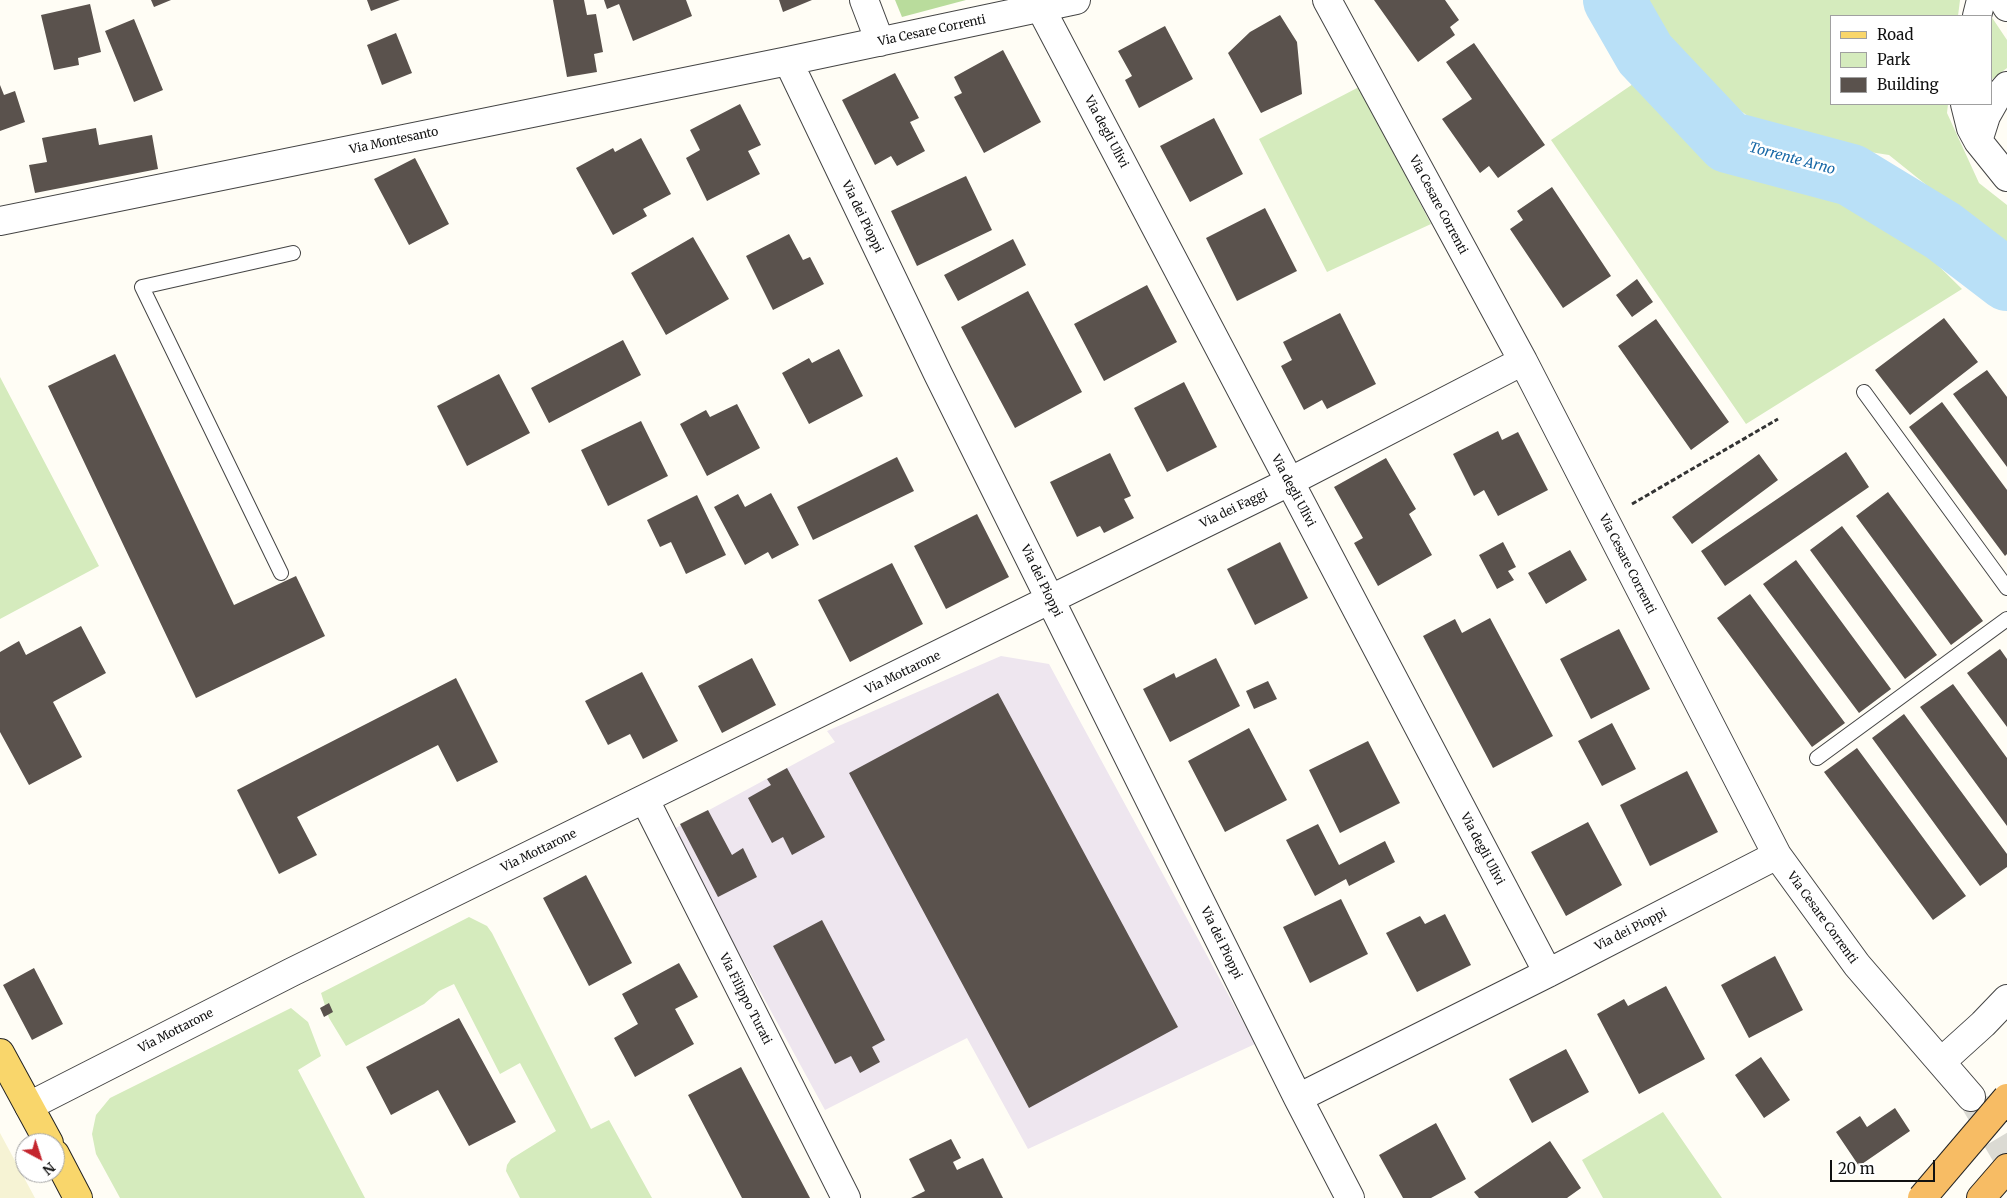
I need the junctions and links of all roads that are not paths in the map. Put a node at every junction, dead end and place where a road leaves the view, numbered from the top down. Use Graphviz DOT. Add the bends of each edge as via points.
graph roads {
  1 [pos="864,0"];
  2 [pos="1076,0"];
  3 [pos="1327,0"];
  4 [pos="1981,0"];
  5 [pos="2003,0"];
  6 [pos="1040,7"];
  7 [pos="2007,7"];
  8 [pos="1977,15"];
  9 [pos="880,42"];
  10 [pos="788,61"];
  11 [pos="2007,86"];
  12 [pos="1965,105"];
  13 [pos="1978,141"];
  14 [pos="2007,177"];
  15 [pos="0,221"];
  16 [pos="293,253"];
  17 [pos="1523,361"];
  18 [pos="1864,392"];
  19 [pos="1288,482"];
  20 [pos="280,573"];
  21 [pos="2005,580"];
  22 [pos="1050,599"];
  23 [pos="2007,618"];
  24 [pos="1817,758"];
  25 [pos="645,800"];
  26 [pos="1777,855"];
  27 [pos="1548,973"];
  28 [pos="2007,999"];
  29 [pos="0,1053"];
  30 [pos="1941,1062"];
  31 [pos="1971,1097"];
  32 [pos="1298,1098"];
  33 [pos="2007,1098"];
  34 [pos="29,1106"];
  35 [pos="44,1133"];
  36 [pos="2007,1168"];
  37 [pos="65,1173"];
  38 [pos="78,1198"];
  39 [pos="846,1198"];
  40 [pos="1350,1198"];
  41 [pos="1922,1198"];
  42 [pos="1981,1198"];
  1 -- 9 [label="street"];
  2 -- 6 [label="street, Via Cesare Correnti"];
  3 -- 17 [label="street, Via Cesare Correnti"];
  4 -- 8 [label="street"];
  5 -- 7 [label="street"];
  6 -- 9 [label="street, Via Cesare Correnti"];
  6 -- 19 [label="street, Via degli Ulivi"];
  9 -- 10 [label="street, Via Cesare Correnti"];
  10 -- 15 [label="street, Via Montesanto"];
  10 -- 22 [label="street, Via dei Pioppi"];
  11 -- 13 [label="street" via="1986,116"];
  12 -- 13 [label="street"];
  13 -- 14 [label="street"];
  16 -- 20 [label="lane" via="142,287"];
  17 -- 19 [label="street, Via dei Faggi"];
  17 -- 26 [label="street, Via Cesare Correnti"];
  18 -- 21 [label="lane"];
  19 -- 22 [label="street, Via dei Faggi"];
  19 -- 27 [label="street, Via degli Ulivi"];
  22 -- 25 [label="street, Via Mottarone"];
  22 -- 32 [label="street, Via dei Pioppi"];
  23 -- 24 [label="lane"];
  25 -- 34 [label="street, Via Mottarone" via="292,972"];
  25 -- 39 [label="street, Via Filippo Turati"];
  26 -- 27 [label="street, Via dei Pioppi"];
  26 -- 30 [label="street, Via Cesare Correnti" via="1856,965"];
  27 -- 32 [label="street, Via dei Pioppi"];
  28 -- 30 [label="street"];
  29 -- 34 [label="main road"];
  30 -- 31 [label="street, Via Cesare Correnti"];
  32 -- 40 [label="street, Via dei Pioppi"];
  33 -- 41 [label="highway, bridge"];
  34 -- 35 [label="main road"];
  36 -- 42 [label="highway"];
  37 -- 38 [label="main road"];
}
